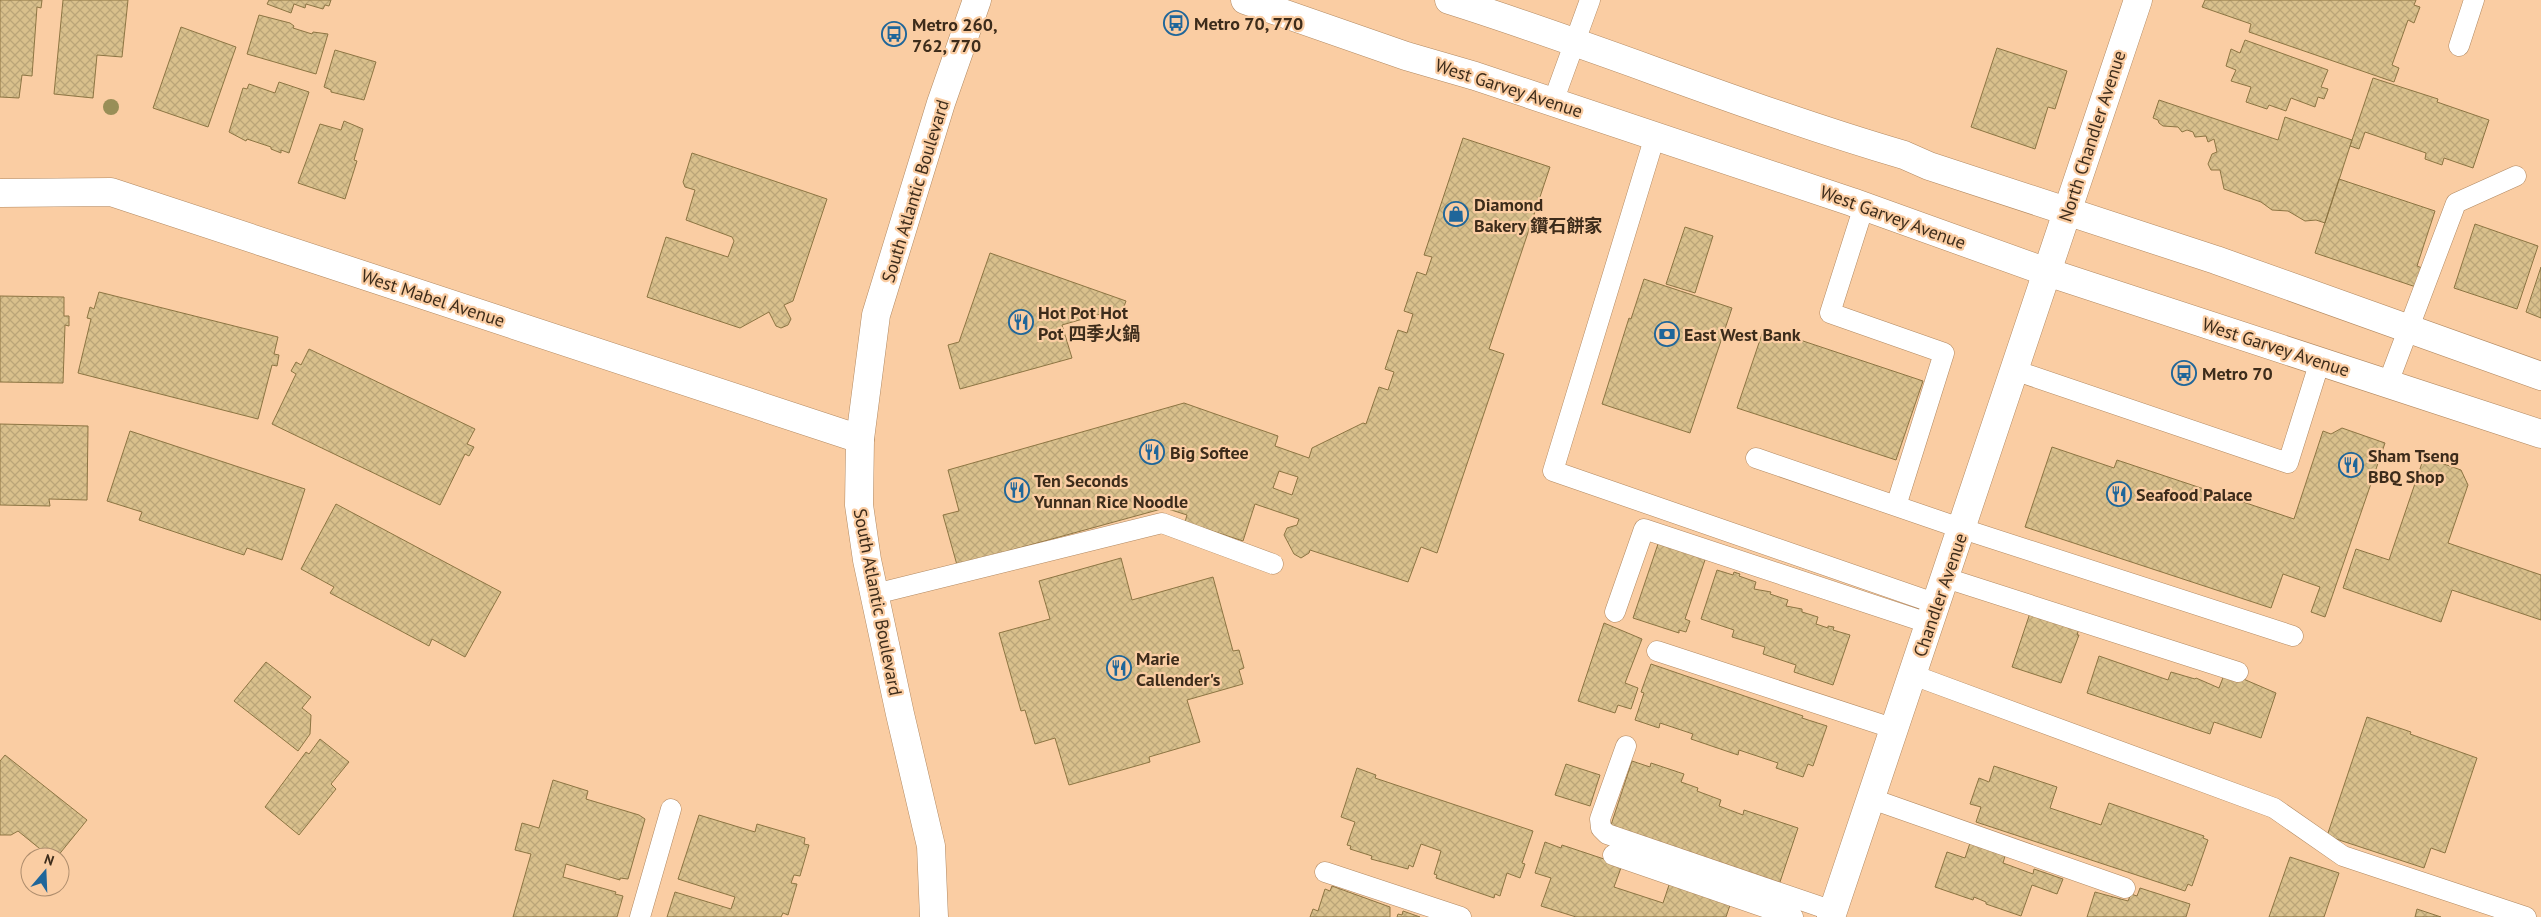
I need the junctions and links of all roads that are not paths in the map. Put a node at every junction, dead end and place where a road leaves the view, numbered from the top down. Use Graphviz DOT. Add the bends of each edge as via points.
graph roads {
  1 [pos="977,0"];
  2 [pos="1244,0"];
  3 [pos="1449,0"];
  4 [pos="1590,0"];
  5 [pos="2138,0"];
  6 [pos="2474,0"];
  7 [pos="1576,42"];
  8 [pos="2459,46"];
  9 [pos="1553,102"];
  10 [pos="1655,136"];
  11 [pos="2516,176"];
  12 [pos="0,192"];
  13 [pos="1864,206"];
  14 [pos="2068,211"];
  15 [pos="2047,272"];
  16 [pos="2408,330"];
  17 [pos="2320,361"];
  18 [pos="2014,370"];
  19 [pos="2541,376"];
  20 [pos="2388,383"];
  21 [pos="2541,434"];
  22 [pos="860,439"];
  23 [pos="1756,458"];
  24 [pos="1896,506"];
  25 [pos="1963,529"];
  26 [pos="1273,564"];
  27 [pos="1946,578"];
  28 [pos="875,594"];
  29 [pos="1615,612"];
  30 [pos="1934,614"];
  31 [pos="2293,636"];
  32 [pos="1657,651"];
  33 [pos="2238,672"];
  34 [pos="1913,675"];
  35 [pos="1895,729"];
  36 [pos="1626,746"];
  37 [pos="1872,799"];
  38 [pos="671,809"];
  39 [pos="1613,855"];
  40 [pos="1325,872"];
  41 [pos="2125,888"];
  42 [pos="1832,914"];
  43 [pos="640,917"];
  44 [pos="934,917"];
  45 [pos="1460,917"];
  46 [pos="1792,917"];
  47 [pos="2526,917"];
  1 -- 22 [label="main road, South Atlantic Boulevard" via="941,103 876,315"];
  2 -- 9 [label="main road, West Garvey Avenue"];
  3 -- 7 [label="main road"];
  4 -- 7 [label="lane"];
  5 -- 14 [label="main road, North Chandler Avenue"];
  6 -- 8 [label="lane"];
  7 -- 9 [label="lane"];
  7 -- 14 [label="main road"];
  9 -- 10 [label="main road, West Garvey Avenue"];
  10 -- 13 [label="main road, West Garvey Avenue"];
  10 -- 30 [label="lane" via="1553,471"];
  11 -- 16 [label="lane" via="2456,203"];
  12 -- 22 [label="main road, West Mabel Avenue" via="111,192"];
  13 -- 15 [label="main road, West Garvey Avenue"];
  13 -- 24 [label="lane" via="1830,314 1944,353"];
  14 -- 15 [label="main road, North Chandler Avenue"];
  14 -- 16 [label="main road" via="2216,260"];
  15 -- 17 [label="main road, West Garvey Avenue"];
  15 -- 18 [label="main road, Chandler Avenue"];
  16 -- 19 [label="main road"];
  16 -- 20 [label="lane"];
  17 -- 18 [label="lane" via="2288,464"];
  17 -- 20 [label="main road, West Garvey Avenue"];
  18 -- 25 [label="main road, Chandler Avenue"];
  20 -- 21 [label="main road, West Garvey Avenue"];
  22 -- 28 [label="main road, South Atlantic Boulevard" via="859,505"];
  23 -- 24 [label="lane"];
  24 -- 25 [label="lane"];
  25 -- 27 [label="main road, Chandler Avenue"];
  25 -- 31 [label="lane"];
  26 -- 28 [label="lane" via="1162,523"];
  27 -- 30 [label="main road, Chandler Avenue"];
  27 -- 33 [label="lane"];
  28 -- 44 [label="main road, South Atlantic Boulevard" via="931,846"];
  29 -- 30 [label="lane" via="1644,529"];
  30 -- 34 [label="main road, Chandler Avenue"];
  32 -- 35 [label="lane"];
  34 -- 35 [label="main road, Chandler Avenue"];
  34 -- 47 [label="lane" via="2274,808 2344,856"];
  35 -- 37 [label="main road, Chandler Avenue"];
  36 -- 42 [label="lane" via="1600,819 1601,828 1607,834"];
  37 -- 41 [label="lane"];
  37 -- 42 [label="main road, Chandler Avenue"];
  38 -- 43 [label="lane"];
  39 -- 46 [label="lane"];
  40 -- 45 [label="lane"];
}
